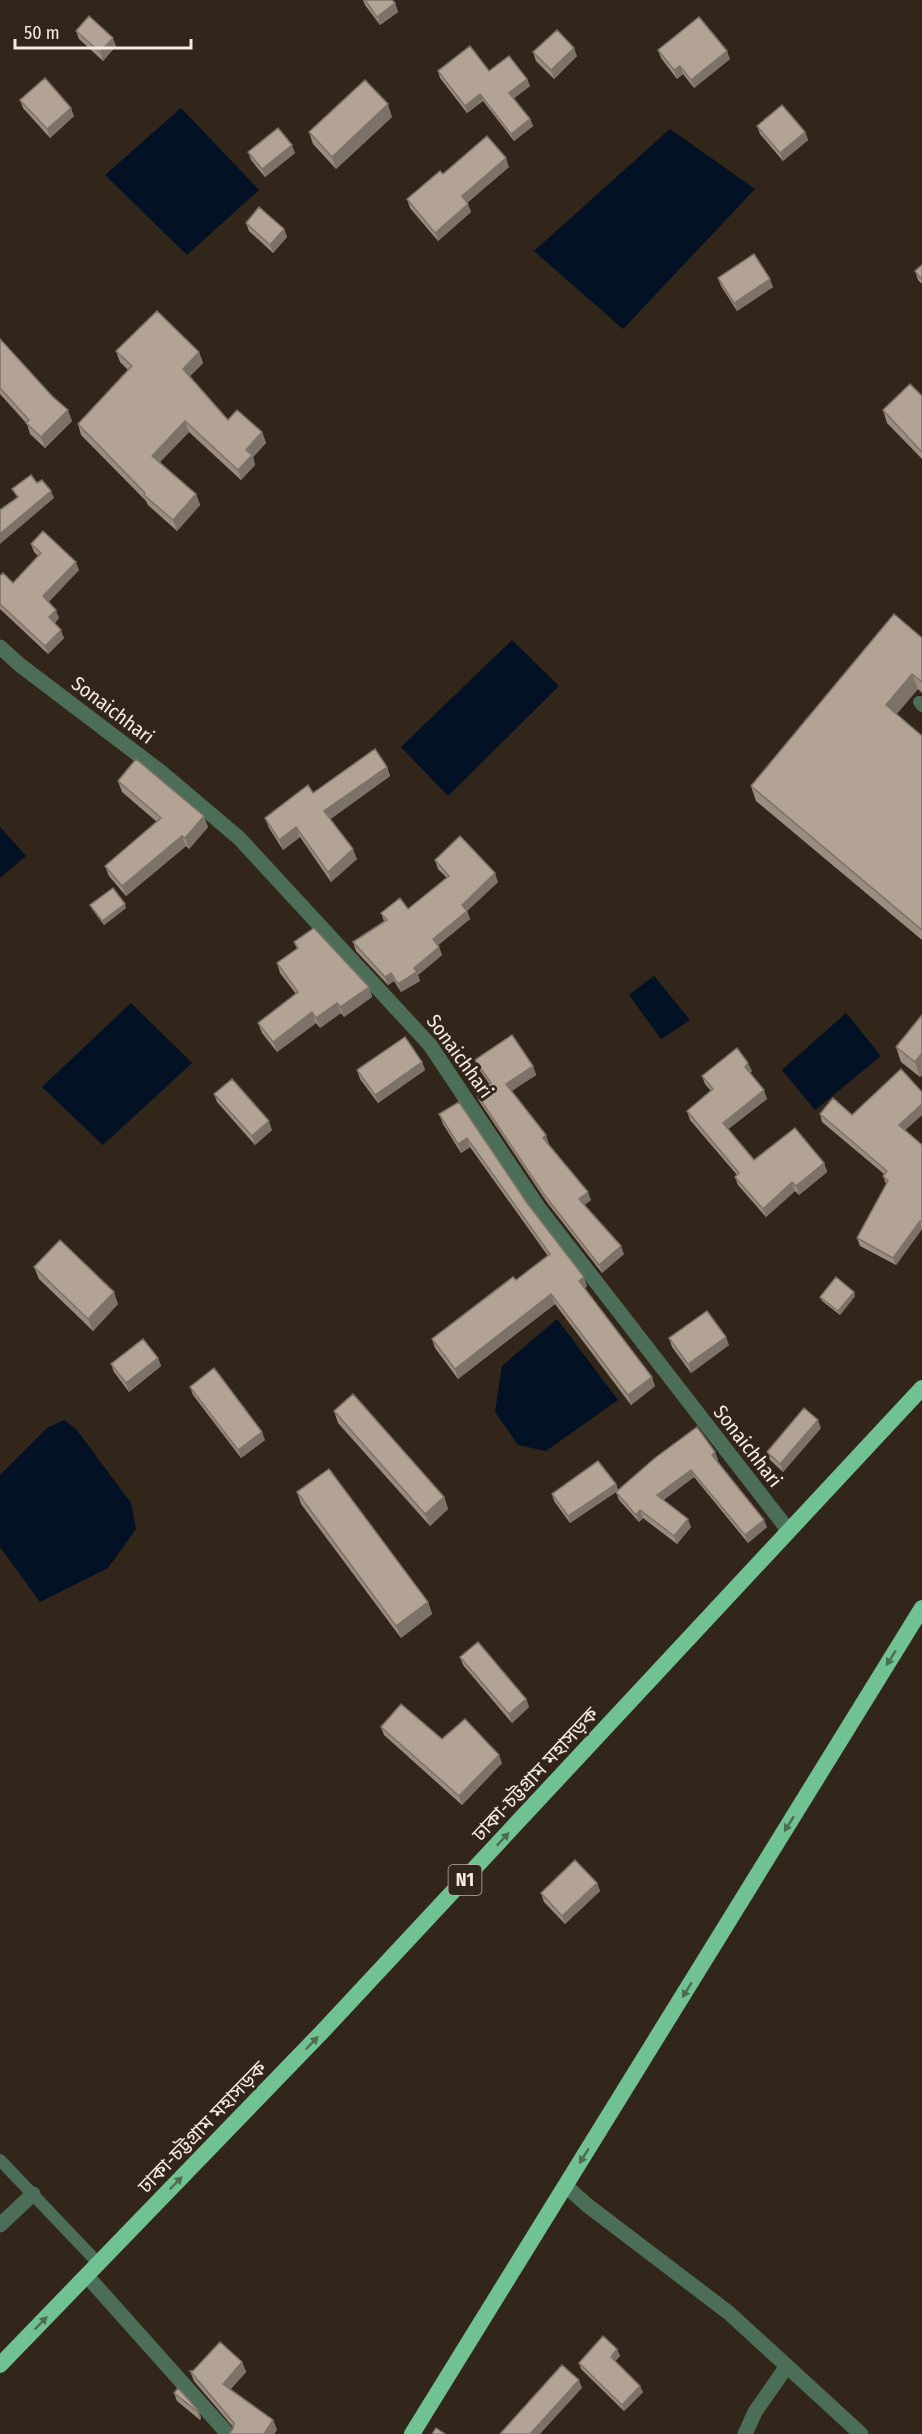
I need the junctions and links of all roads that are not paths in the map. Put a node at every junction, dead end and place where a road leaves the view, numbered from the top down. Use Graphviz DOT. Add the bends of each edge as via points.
graph roads {
  1 [pos="0,647"];
  2 [pos="922,1388"];
  3 [pos="789,1532"];
  4 [pos="922,1608"];
  5 [pos="0,2160"];
  6 [pos="566,2186"];
  7 [pos="33,2194"];
  8 [pos="0,2225"];
  9 [pos="93,2270"];
  10 [pos="0,2365"];
  11 [pos="787,2366"];
  12 [pos="228,2434"];
  13 [pos="412,2434"];
  14 [pos="745,2434"];
  15 [pos="861,2434"];
  1 -- 3 [label="street, Sonaichhari" via="239,838 430,1045 538,1207"];
  2 -- 3 [label="highway, ঢাকা-চট্টগ্রাম মহাসড়ক / N1"];
  9 -- 3 [label="highway, ঢাকা-চট্টগ্রাম মহাসড়ক / N1, one-way"];
  4 -- 6 [label="highway, one-way"];
  5 -- 7 [label="lane"];
  6 -- 11 [label="street" via="729,2313"];
  6 -- 13 [label="highway"];
  7 -- 8 [label="street"];
  7 -- 9 [label="lane"];
  10 -- 9 [label="highway, ঢাকা-চট্টগ্রাম মহাসড়ক / N1, one-way"];
  9 -- 12 [label="street"];
  11 -- 14 [label="street" via="755,2412"];
  11 -- 15 [label="street"];
}
